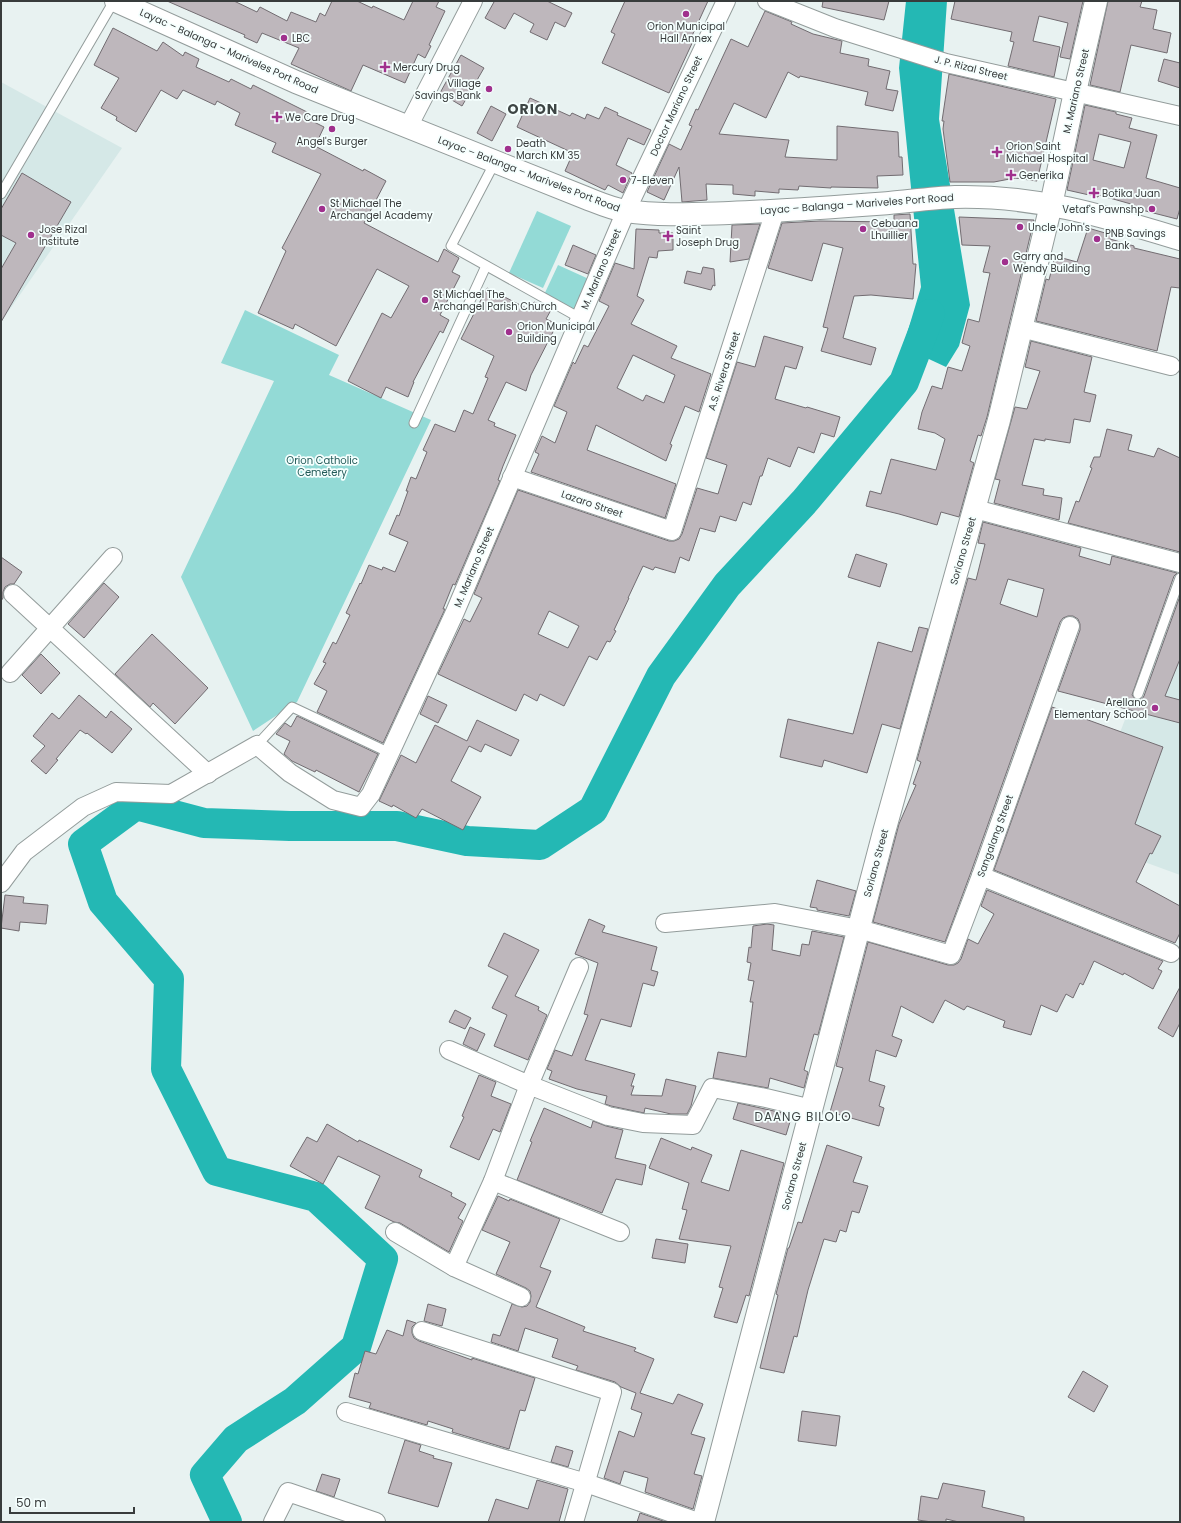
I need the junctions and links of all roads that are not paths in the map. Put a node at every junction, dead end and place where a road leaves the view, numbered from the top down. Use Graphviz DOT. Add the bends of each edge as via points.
graph roads {
  1 [pos="115,1"];
  2 [pos="473,1"];
  3 [pos="726,1"];
  4 [pos="767,1"];
  5 [pos="1096,1"];
  6 [pos="1075,92"];
  7 [pos="1180,116"];
  8 [pos="408,127"];
  9 [pos="495,162"];
  10 [pos="1,194"];
  11 [pos="1051,205"];
  12 [pos="626,211"];
  13 [pos="775,211"];
  14 [pos="1180,239"];
  15 [pos="486,266"];
  16 [pos="580,318"];
  17 [pos="1021,328"];
  18 [pos="1171,366"];
  19 [pos="414,423"];
  20 [pos="512,477"];
  21 [pos="975,509"];
  22 [pos="672,531"];
  23 [pos="113,557"];
  24 [pos="1180,563"];
  25 [pos="1180,578"];
  26 [pos="13,594"];
  27 [pos="1070,626"];
  28 [pos="50,629"];
  29 [pos="10,673"];
  30 [pos="1138,694"];
  31 [pos="258,745"];
  32 [pos="390,753"];
  33 [pos="208,774"];
  34 [pos="981,876"];
  35 [pos="1,883"];
  36 [pos="665,923"];
  37 [pos="859,929"];
  38 [pos="1171,953"];
  39 [pos="579,967"];
  40 [pos="449,1050"];
  41 [pos="529,1086"];
  42 [pos="812,1109"];
  43 [pos="493,1181"];
  44 [pos="395,1232"];
  45 [pos="620,1232"];
  46 [pos="454,1267"];
  47 [pos="521,1297"];
  48 [pos="422,1331"];
  49 [pos="346,1412"];
  50 [pos="586,1483"];
  51 [pos="273,1522"];
  52 [pos="376,1522"];
  53 [pos="574,1522"];
  54 [pos="698,1522"];
  55 [pos="703,1522"];
  1 -- 8 [label="main road, Layac – Balanga – Mariveles Port Road" via="296,82"];
  1 -- 10 [label="lane"];
  2 -- 8 [label="street"];
  3 -- 12 [label="street, Doctor Mariano Street"];
  4 -- 6 [label="street, J. P. Rizal Street" via="835,28 946,63"];
  5 -- 6 [label="main road, M. Mariano Street"];
  6 -- 7 [label="street, J. P. Rizal Street"];
  6 -- 11 [label="main road, M. Mariano Street"];
  8 -- 9 [label="main road, Layac – Balanga – Mariveles Port Road"];
  9 -- 12 [label="main road, Layac – Balanga – Mariveles Port Road"];
  9 -- 15 [label="lane" via="451,246"];
  11 -- 13 [label="main road, Layac – Balanga – Mariveles Port Road" via="1022,200 954,197"];
  11 -- 14 [label="main road, Layac – Balanga – Mariveles Port Road" via="1086,212"];
  11 -- 17 [label="main road, Soriano Street"];
  12 -- 13 [label="main road, Layac – Balanga – Mariveles Port Road" via="673,215"];
  12 -- 16 [label="street, M. Mariano Street"];
  13 -- 22 [label="street, A.S. Rivera Street"];
  15 -- 16 [label="lane"];
  15 -- 19 [label="lane"];
  16 -- 20 [label="street, M. Mariano Street"];
  17 -- 18 [label="street"];
  17 -- 21 [label="main road, Soriano Street"];
  20 -- 22 [label="street, Lazaro Street"];
  20 -- 32 [label="street, M. Mariano Street" via="455,612"];
  21 -- 24 [label="street"];
  21 -- 37 [label="main road, Soriano Street"];
  23 -- 28 [label="street"];
  25 -- 30 [label="lane"];
  26 -- 28 [label="street"];
  27 -- 34 [label="street, Sangalang Street"];
  28 -- 29 [label="street"];
  28 -- 33 [label="street"];
  31 -- 32 [label="lane" via="292,707"];
  31 -- 32 [label="street, M. Mariano Street" via="290,773 333,800 361,807 372,794"];
  31 -- 33 [label="street"];
  33 -- 35 [label="street" via="171,794 116,792 83,807 24,852"];
  34 -- 37 [label="street, Sangalang Street" via="951,955"];
  34 -- 38 [label="street"];
  36 -- 37 [label="street" via="775,913"];
  37 -- 42 [label="main road, Soriano Street"];
  39 -- 41 [label="street"];
  40 -- 41 [label="street"];
  41 -- 42 [label="street" via="608,1116 643,1124 693,1125 712,1088"];
  41 -- 43 [label="street"];
  42 -- 55 [label="main road, Soriano Street"];
  43 -- 45 [label="street"];
  43 -- 46 [label="street"];
  44 -- 46 [label="street"];
  46 -- 47 [label="street"];
  48 -- 50 [label="street" via="612,1392"];
  49 -- 50 [label="street"];
  50 -- 53 [label="street"];
  50 -- 54 [label="street"];
  51 -- 52 [label="street" via="288,1492"];
}
